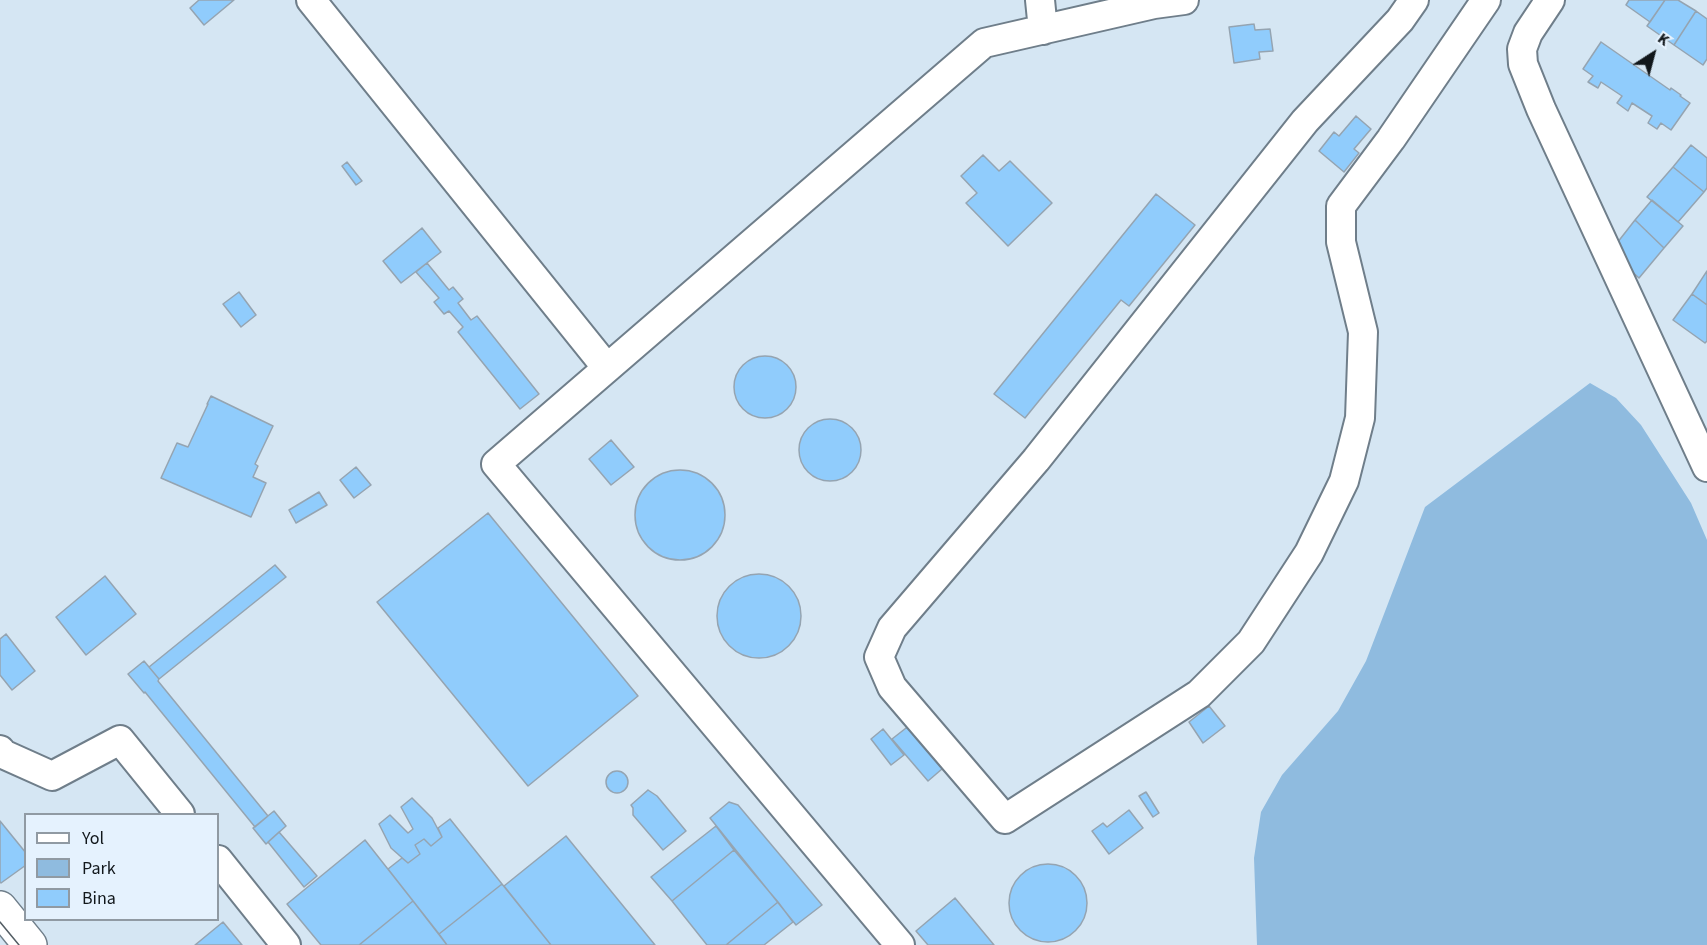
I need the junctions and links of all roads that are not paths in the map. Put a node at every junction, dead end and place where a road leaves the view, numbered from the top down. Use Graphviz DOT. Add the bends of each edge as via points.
graph roads {
  1 [pos="311,0"];
  2 [pos="1040,0"];
  3 [pos="1184,0"];
  4 [pos="1414,0"];
  5 [pos="1486,0"];
  6 [pos="1550,0"];
  7 [pos="1043,30"];
  8 [pos="607,368"];
  9 [pos="1704,449"];
  10 [pos="0,750"];
  11 [pos="179,813"];
  12 [pos="219,861"];
  13 [pos="0,908"];
  14 [pos="30,945"];
  15 [pos="286,945"];
  16 [pos="900,945"];
  1 -- 8 [label="street"];
  2 -- 7 [label="street"];
  3 -- 7 [label="street"];
  4 -- 5 [label="street" via="1305,121 1036,459 892,628 879,657 892,687 1005,819 1199,694 1251,642 1309,553 1344,481 1360,418 1362,332 1341,242 1341,206"];
  6 -- 9 [label="street" via="1528,33 1522,48 1522,64"];
  7 -- 8 [label="street" via="984,43"];
  8 -- 16 [label="street" via="496,464"];
  10 -- 11 [label="street" via="52,776 120,740"];
  12 -- 15 [label="street"];
  13 -- 14 [label="main road"];
}
